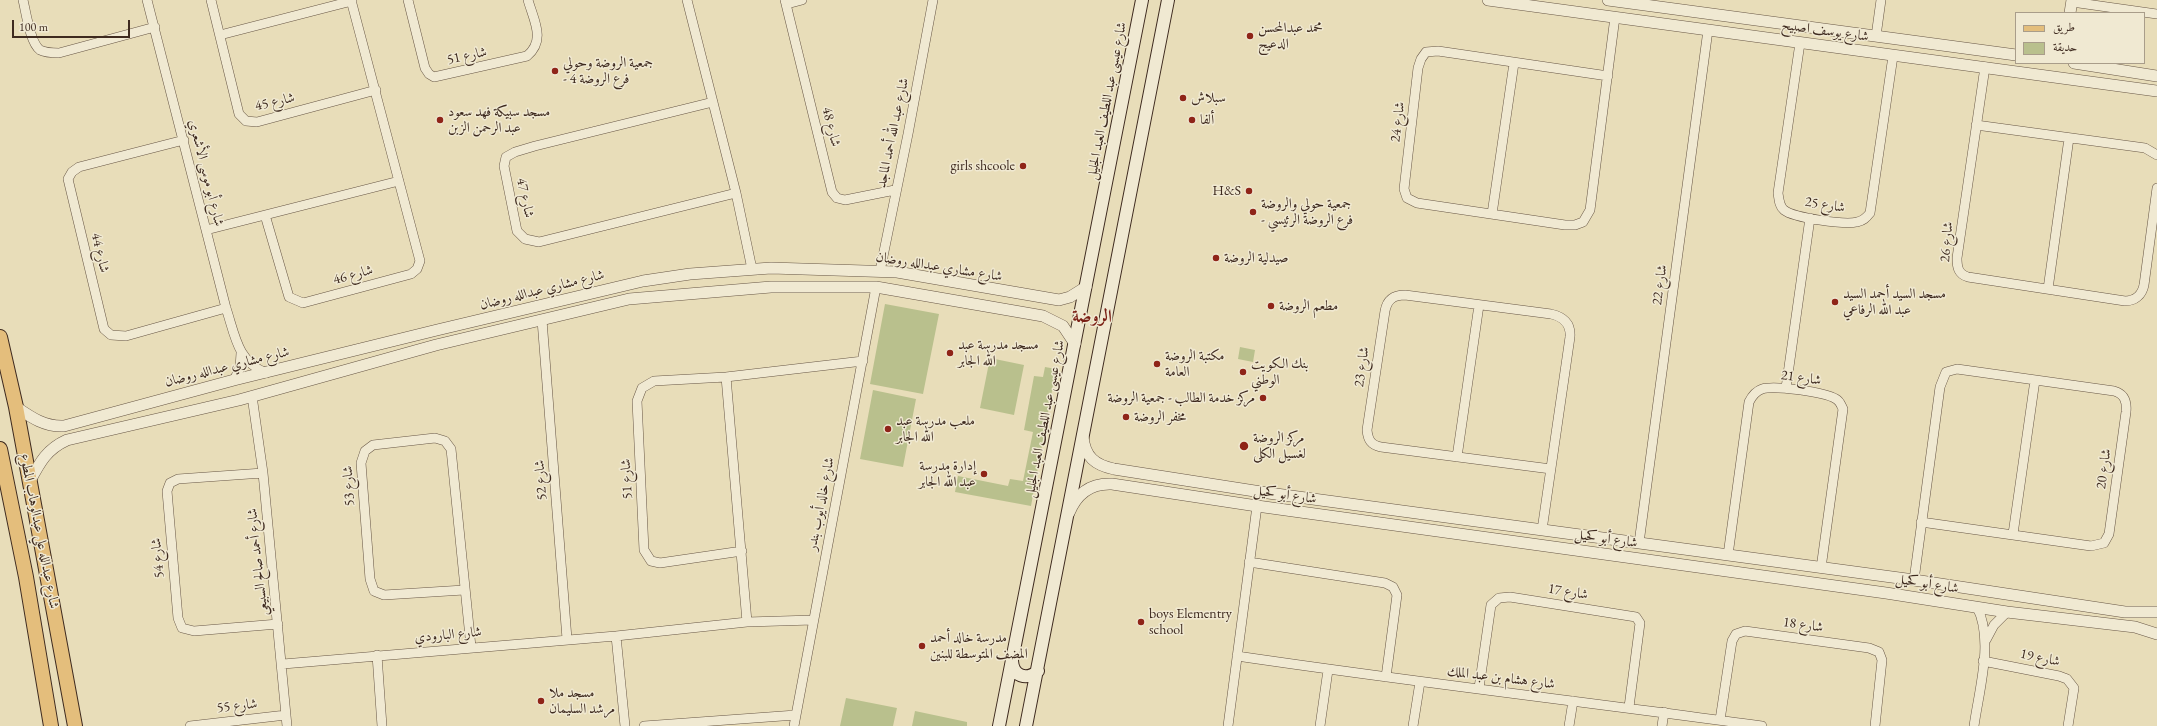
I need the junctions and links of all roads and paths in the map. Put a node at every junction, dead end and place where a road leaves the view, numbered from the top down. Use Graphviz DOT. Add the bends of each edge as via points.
graph roads {
  1 [pos="23,0"];
  2 [pos="147,0"];
  3 [pos="211,0"];
  4 [pos="408,0"];
  5 [pos="528,0"];
  6 [pos="687,0"];
  7 [pos="802,0"];
  8 [pos="933,0"];
  9 [pos="1142,0"];
  10 [pos="1168,0"];
  11 [pos="1488,0"];
  12 [pos="1608,0"];
  13 [pos="1881,0"];
  14 [pos="352,1"];
  15 [pos="786,2"];
  16 [pos="2072,5"];
  17 [pos="2138,12"];
  18 [pos="2145,13"];
  19 [pos="2157,14"];
  20 [pos="1616,17"];
  21 [pos="1757,20"];
  22 [pos="1779,23"];
  23 [pos="155,27"];
  24 [pos="1708,30"];
  25 [pos="220,35"];
  26 [pos="1755,36"];
  27 [pos="1876,36"];
  28 [pos="1776,39"];
  29 [pos="1800,43"];
  30 [pos="2015,55"];
  31 [pos="1893,56"];
  32 [pos="1514,62"];
  33 [pos="2080,64"];
  34 [pos="1985,67"];
  35 [pos="1608,76"];
  36 [pos="2157,76"];
  37 [pos="376,90"];
  38 [pos="2157,91"];
  39 [pos="713,102"];
  40 [pos="1976,125"];
  41 [pos="2069,138"];
  42 [pos="184,140"];
  43 [pos="2157,155"];
  44 [pos="400,181"];
  45 [pos="2157,188"];
  46 [pos="896,190"];
  47 [pos="736,193"];
  48 [pos="1492,214"];
  49 [pos="265,215"];
  50 [pos="1810,218"];
  51 [pos="206,230"];
  52 [pos="752,269"];
  53 [pos="880,271"];
  54 [pos="690,274"];
  55 [pos="667,278"];
  56 [pos="876,287"];
  57 [pos="973,287"];
  58 [pos="1086,287"];
  59 [pos="2048,289"];
  60 [pos="692,294"];
  61 [pos="668,296"];
  62 [pos="972,303"];
  63 [pos="1479,305"];
  64 [pos="226,308"];
  65 [pos="542,320"];
  66 [pos="0,337"];
  67 [pos="389,342"];
  68 [pos="1075,344"];
  69 [pos="358,350"];
  70 [pos="241,353"];
  71 [pos="392,357"];
  72 [pos="863,361"];
  73 [pos="358,367"];
  74 [pos="266,373"];
  75 [pos="726,377"];
  76 [pos="234,380"];
  77 [pos="2035,380"];
  78 [pos="1786,388"];
  79 [pos="184,393"];
  80 [pos="252,396"];
  81 [pos="152,402"];
  82 [pos="16,407"];
  83 [pos="187,412"];
  84 [pos="156,420"];
  85 [pos="1083,433"];
  86 [pos="0,449"];
  87 [pos="1457,457"];
  88 [pos="1551,469"];
  89 [pos="1122,470"];
  90 [pos="263,473"];
  91 [pos="30,481"];
  92 [pos="1119,485"];
  93 [pos="1257,506"];
  94 [pos="1434,516"];
  95 [pos="1067,519"];
  96 [pos="1454,519"];
  97 [pos="1921,522"];
  98 [pos="1432,530"];
  99 [pos="1542,530"];
  100 [pos="1452,533"];
  101 [pos="2013,534"];
  102 [pos="1639,543"];
  103 [pos="1682,549"];
  104 [pos="742,551"];
  105 [pos="1703,552"];
  106 [pos="1728,556"];
  107 [pos="1249,562"];
  108 [pos="1680,564"];
  109 [pos="1700,567"];
  110 [pos="1821,568"];
  111 [pos="1869,575"];
  112 [pos="1887,577"];
  113 [pos="1914,580"];
  114 [pos="464,590"];
  115 [pos="1868,590"];
  116 [pos="1886,593"];
  117 [pos="1977,607"];
  118 [pos="2007,612"];
  119 [pos="2157,612"];
  120 [pos="2137,613"];
  121 [pos="813,620"];
  122 [pos="747,622"];
  123 [pos="278,624"];
  124 [pos="2135,627"];
  125 [pos="2157,634"];
  126 [pos="616,636"];
  127 [pos="567,639"];
  128 [pos="1986,641"];
  129 [pos="471,648"];
  130 [pos="377,655"];
  131 [pos="1237,656"];
  132 [pos="1012,661"];
  133 [pos="1983,661"];
  134 [pos="283,664"];
  135 [pos="1328,670"];
  136 [pos="1038,671"];
  137 [pos="1386,677"];
  138 [pos="1420,682"];
  139 [pos="1479,688"];
  140 [pos="1573,701"];
  141 [pos="1629,708"];
  142 [pos="1664,712"];
  143 [pos="286,715"];
  144 [pos="796,715"];
  145 [pos="1720,720"];
  146 [pos="51,726"];
  147 [pos="75,726"];
  148 [pos="190,726"];
  149 [pos="287,726"];
  150 [pos="382,726"];
  151 [pos="625,726"];
  152 [pos="644,726"];
  153 [pos="794,726"];
  154 [pos="999,726"];
  155 [pos="1026,726"];
  156 [pos="1228,726"];
  157 [pos="1320,726"];
  158 [pos="1413,726"];
  159 [pos="1569,726"];
  160 [pos="1662,726"];
  161 [pos="1762,726"];
  162 [pos="1875,726"];
  163 [pos="1974,726"];
  164 [pos="2068,726"];
  1 -- 23 [label="street" via="32,38 40,50 48,53 59,53"];
  2 -- 23 [label="street, شارع أبو موسى الأشعري"];
  3 -- 25 [label="street, شارع 45"];
  4 -- 5 [label="street, شارع 51" via="425,68 434,77 527,56 534,50 538,39"];
  6 -- 39 [label="street"];
  7 -- 15 [label="street, شارع 48"];
  8 -- 46 [label="street, شارع عبد الله أحمد الماجد"];
  9 -- 58 [label="main road, شارع عيسى عبد اللطيف العبد الجليل"];
  10 -- 85 [label="main road"];
  11 -- 20 [label="street, شارع يوسف اصبيح"];
  12 -- 21 [label="street, شارع يوسف اصبيح"];
  13 -- 27 [label="street"];
  14 -- 25 [label="street"];
  14 -- 37 [label="street, شارع 46"];
  15 -- 46 [label="street, شارع 48" via="832,192 837,198 845,200"];
  16 -- 17 [label="street"];
  18 -- 19 [label="street"];
  20 -- 24 [label="street, شارع يوسف اصبيح"];
  20 -- 35 [label="street, شارع 24"];
  21 -- 22 [label="street, شارع يوسف اصبيح"];
  21 -- 26 [label="street" via="1760,22 1761,31"];
  22 -- 27 [label="street, شارع يوسف اصبيح"];
  22 -- 28 [label="street" via="1774,28"];
  23 -- 42 [label="street, شارع أبو موسى الأشعري"];
  24 -- 26 [label="street, شارع يوسف اصبيح"];
  24 -- 102 [label="street, شارع 22"];
  25 -- 37 [label="street, شارع 45" via="239,114 246,121 257,122"];
  26 -- 28 [label="street, شارع يوسف اصبيح"];
  27 -- 30 [label="street, شارع يوسف اصبيح"];
  28 -- 29 [label="street, شارع يوسف اصبيح"];
  29 -- 31 [label="street, شارع يوسف اصبيح"];
  29 -- 50 [label="street, شارع 25" via="1778,193 1784,210"];
  31 -- 34 [label="street, شارع يوسف اصبيح"];
  31 -- 50 [label="street, شارع 25" via="1870,213 1854,223"];
  32 -- 35 [label="street, شارع 24"];
  32 -- 48 [label="street"];
  32 -- 48 [label="street, شارع 24" via="1431,51 1422,56 1418,68 1405,196 1417,203"];
  33 -- 36 [label="street"];
  34 -- 38 [label="street, شارع يوسف اصبيح"];
  34 -- 40 [label="street, شارع 26"];
  35 -- 48 [label="street, شارع 24" via="1590,210 1586,219 1580,224 1565,225"];
  37 -- 44 [label="street, شارع 46"];
  39 -- 47 [label="street"];
  39 -- 47 [label="street, شارع 47" via="535,146 506,157 504,166 517,231 525,239 539,242"];
  40 -- 41 [label="street"];
  40 -- 59 [label="street, شارع 26" via="1957,258 1958,269 1962,275 1968,277"];
  41 -- 43 [label="street" via="2145,148"];
  41 -- 59 [label="street"];
  42 -- 51 [label="street, شارع أبو موسى الأشعري"];
  42 -- 64 [label="street, شارع 44" via="78,167 68,179 104,329 111,335 126,336"];
  44 -- 49 [label="street"];
  44 -- 49 [label="street, شارع 46" via="420,261 417,269 411,274 303,302 290,297"];
  45 -- 59 [label="street, شارع 26" via="2144,285 2139,296 2125,301"];
  46 -- 53 [label="street, شارع عبد الله أحمد الماجد"];
  47 -- 52 [label="street"];
  49 -- 51 [label="street"];
  50 -- 78 [label="street"];
  51 -- 64 [label="street, شارع أبو موسى الأشعري"];
  52 -- 53 [label="street, شارع مشاري عبدالله روضان"];
  52 -- 54 [label="street, شارع مشاري عبدالله روضان"];
  53 -- 57 [label="street, شارع مشاري عبدالله روضان"];
  54 -- 55 [label="street, شارع مشاري عبدالله روضان"];
  54 -- 60 [label="street" via="686,276 683,284 684,289"];
  55 -- 61 [label="street" via="673,284"];
  55 -- 67 [label="street, شارع مشاري عبدالله روضان" via="643,281"];
  56 -- 60 [label="street, شارع مشاري عبدالله روضان" via="770,287"];
  56 -- 62 [label="street, شارع مشاري عبدالله روضان"];
  56 -- 72 [label="street, شارع خالد أيوب بندر"];
  57 -- 58 [label="street, شارع مشاري عبدالله روضان" via="1059,300 1070,297"];
  57 -- 62 [label="street" via="979,296"];
  58 -- 68 [label="main road, شارع عيسى عبد اللطيف العبد الجليل"];
  60 -- 61 [label="street, شارع مشاري عبدالله روضان"];
  61 -- 65 [label="street, شارع مشاري عبدالله روضان" via="629,299"];
  62 -- 68 [label="street, شارع مشاري عبدالله روضان" via="1054,320 1066,329"];
  63 -- 87 [label="street"];
  63 -- 87 [label="street, شارع 23" via="1405,295 1395,296 1390,300 1385,311 1367,430 1369,440 1378,446"];
  63 -- 88 [label="street, شارع 23" via="1552,314 1563,319 1569,326 1570,337"];
  64 -- 70 [label="street, شارع أبو موسى الأشعري"];
  65 -- 71 [label="street, شارع مشاري عبدالله روضان"];
  65 -- 127 [label="street, شارع 52"];
  66 -- 82 [label="main road, شارع عبدالله علي عبدالوهاب المطوع"];
  67 -- 69 [label="street, شارع مشاري عبدالله روضان"];
  67 -- 71 [label="street" via="387,351"];
  68 -- 132 [label="main road, شارع عيسى عبد اللطيف العبد الجليل"];
  69 -- 73 [label="street" via="370,354 367,362"];
  69 -- 74 [label="street, شارع مشاري عبدالله روضان"];
  70 -- 74 [label="street, شارع أبو موسى الأشعري" via="252,366"];
  70 -- 76 [label="street, شارع أبو موسى الأشعري" via="240,368"];
  71 -- 73 [label="street, شارع مشاري عبدالله روضان"];
  72 -- 75 [label="street, شارع 51"];
  72 -- 121 [label="street, شارع خالد أيوب بندر"];
  73 -- 80 [label="street, شارع مشاري عبدالله روضان"];
  74 -- 76 [label="street, شارع مشاري عبدالله روضان"];
  75 -- 104 [label="street"];
  75 -- 104 [label="street, شارع 51" via="654,381 642,388 637,401 644,550 651,561 660,564"];
  76 -- 79 [label="street, شارع مشاري عبدالله روضان"];
  77 -- 97 [label="street, شارع 20" via="1957,369 1944,374"];
  77 -- 101 [label="street"];
  77 -- 101 [label="street, شارع 20" via="2116,392 2124,397 2127,404 2112,518 2108,540 2099,545"];
  78 -- 106 [label="street, شارع 21" via="1762,389 1755,393 1749,402"];
  78 -- 110 [label="street, شارع 21" via="1834,398 1843,409"];
  79 -- 81 [label="street, شارع مشاري عبدالله روضان"];
  79 -- 83 [label="street" via="178,399 177,407"];
  80 -- 83 [label="street, شارع مشاري عبدالله روضان"];
  80 -- 90 [label="street, شارع أحمد صالح السبيعي"];
  81 -- 82 [label="street, شارع مشاري عبدالله روضان" via="54,427 36,420"];
  81 -- 84 [label="street" via="165,408"];
  82 -- 91 [label="main road, شارع عبدالله علي عبدالوهاب المطوع"];
  83 -- 84 [label="street, شارع مشاري عبدالله روضان"];
  84 -- 91 [label="street, شارع مشاري عبدالله روضان" via="58,444 44,455"];
  85 -- 89 [label="street, شارع أبو كحيل" via="1086,452 1091,460 1105,468"];
  85 -- 95 [label="main road"];
  86 -- 146 [label="main road, شارع عبدالله علي عبدالوهاب المطوع" via="26,577"];
  87 -- 88 [label="street, شارع 23"];
  88 -- 99 [label="street, شارع 23"];
  89 -- 92 [label="street" via="1117,478"];
  89 -- 94 [label="street, شارع أبو كحيل"];
  90 -- 123 [label="street, شارع أحمد صالح السبيعي"];
  90 -- 123 [label="street, شارع 54" via="178,479 170,483 167,490 174,579 178,618 182,628 194,631"];
  91 -- 147 [label="main road, شارع عبدالله علي عبدالوهاب المطوع"];
  92 -- 93 [label="street, شارع أبو كحيل"];
  92 -- 95 [label="street, شارع أبو كحيل" via="1101,484 1086,490 1074,503"];
  93 -- 98 [label="street, شارع أبو كحيل"];
  93 -- 107 [label="street"];
  94 -- 96 [label="street, شارع أبو كحيل"];
  94 -- 98 [label="street" via="1437,522"];
  95 -- 136 [label="main road"];
  96 -- 99 [label="street, شارع أبو كحيل"];
  96 -- 100 [label="street" via="1449,524"];
  97 -- 101 [label="street, شارع 20"];
  97 -- 113 [label="street, شارع 20"];
  98 -- 100 [label="street, شارع أبو كحيل"];
  99 -- 102 [label="street, شارع أبو كحيل"];
  100 -- 108 [label="street, شارع أبو كحيل"];
  102 -- 103 [label="street, شارع أبو كحيل"];
  103 -- 105 [label="street, شارع أبو كحيل"];
  103 -- 108 [label="street" via="1686,552 1687,559"];
  104 -- 122 [label="street"];
  105 -- 106 [label="street, شارع أبو كحيل"];
  105 -- 109 [label="street" via="1697,558"];
  106 -- 110 [label="street, شارع أبو كحيل"];
  107 -- 131 [label="street"];
  107 -- 137 [label="street" via="1385,583 1393,587 1397,595"];
  108 -- 109 [label="street, شارع أبو كحيل"];
  109 -- 115 [label="street, شارع أبو كحيل"];
  110 -- 111 [label="street, شارع أبو كحيل"];
  111 -- 112 [label="street, شارع أبو كحيل"];
  111 -- 115 [label="street" via="1874,582"];
  112 -- 113 [label="street, شارع أبو كحيل"];
  112 -- 116 [label="street" via="1883,578 1880,586"];
  113 -- 120 [label="street, شارع أبو كحيل"];
  114 -- 114 [label="street, شارع 53" via="451,449 445,441 435,438 373,445 364,451 360,463 370,579 374,591 384,595"];
  114 -- 129 [label="street, شارع 53"];
  115 -- 116 [label="street, شارع أبو كحيل"];
  116 -- 117 [label="street, شارع أبو كحيل"];
  117 -- 118 [label="street, شارع أبو كحيل"];
  117 -- 128 [label="street" via="1984,624"];
  118 -- 124 [label="street, شارع أبو كحيل"];
  118 -- 128 [label="street" via="1994,625"];
  119 -- 120 [label="street, شارع أبو كحيل"];
  120 -- 124 [label="street" via="2140,621"];
  121 -- 122 [label="street, شارع البارودي"];
  121 -- 144 [label="street, شارع خالد أيوب بندر"];
  122 -- 126 [label="street, شارع البارودي"];
  123 -- 134 [label="street, شارع أحمد صالح السبيعي"];
  124 -- 125 [label="street, شارع أبو كحيل"];
  126 -- 127 [label="street, شارع البارودي"];
  126 -- 151 [label="street"];
  127 -- 129 [label="street, شارع البارودي"];
  128 -- 133 [label="street"];
  129 -- 130 [label="street, شارع البارودي"];
  130 -- 134 [label="street, شارع البارودي"];
  130 -- 150 [label="street"];
  131 -- 135 [label="street, شارع هشام بن عبد الملك"];
  131 -- 156 [label="street"];
  132 -- 136 [label="main road" via="1013,667 1021,676 1027,677"];
  132 -- 154 [label="main road, شارع عيسى عبد اللطيف العبد الجليل"];
  133 -- 163 [label="street"];
  133 -- 164 [label="street, شارع 19" via="2067,679 2074,688"];
  134 -- 143 [label="street, شارع أحمد صالح السبيعي"];
  135 -- 137 [label="street, شارع هشام بن عبد الملك"];
  135 -- 157 [label="street"];
  136 -- 155 [label="main road"];
  137 -- 138 [label="street, شارع هشام بن عبد الملك"];
  138 -- 139 [label="street, شارع هشام بن عبد الملك"];
  138 -- 158 [label="street"];
  139 -- 140 [label="street, شارع هشام بن عبد الملك"];
  139 -- 141 [label="street, شارع 17" via="1491,605 1499,598 1510,597 1636,617 1640,623"];
  140 -- 141 [label="street, شارع هشام بن عبد الملك"];
  140 -- 159 [label="street"];
  141 -- 142 [label="street, شارع هشام بن عبد الملك"];
  142 -- 145 [label="street, شارع هشام بن عبد الملك"];
  142 -- 160 [label="street"];
  143 -- 148 [label="street, شارع 55"];
  143 -- 149 [label="street, شارع أحمد صالح السبيعي"];
  144 -- 152 [label="street"];
  144 -- 153 [label="street, شارع خالد أيوب بندر"];
  145 -- 161 [label="street, شارع هشام بن عبد الملك"];
  145 -- 162 [label="street, شارع 18" via="1732,641 1736,634 1745,631 1869,648 1879,652 1882,660"];
}
